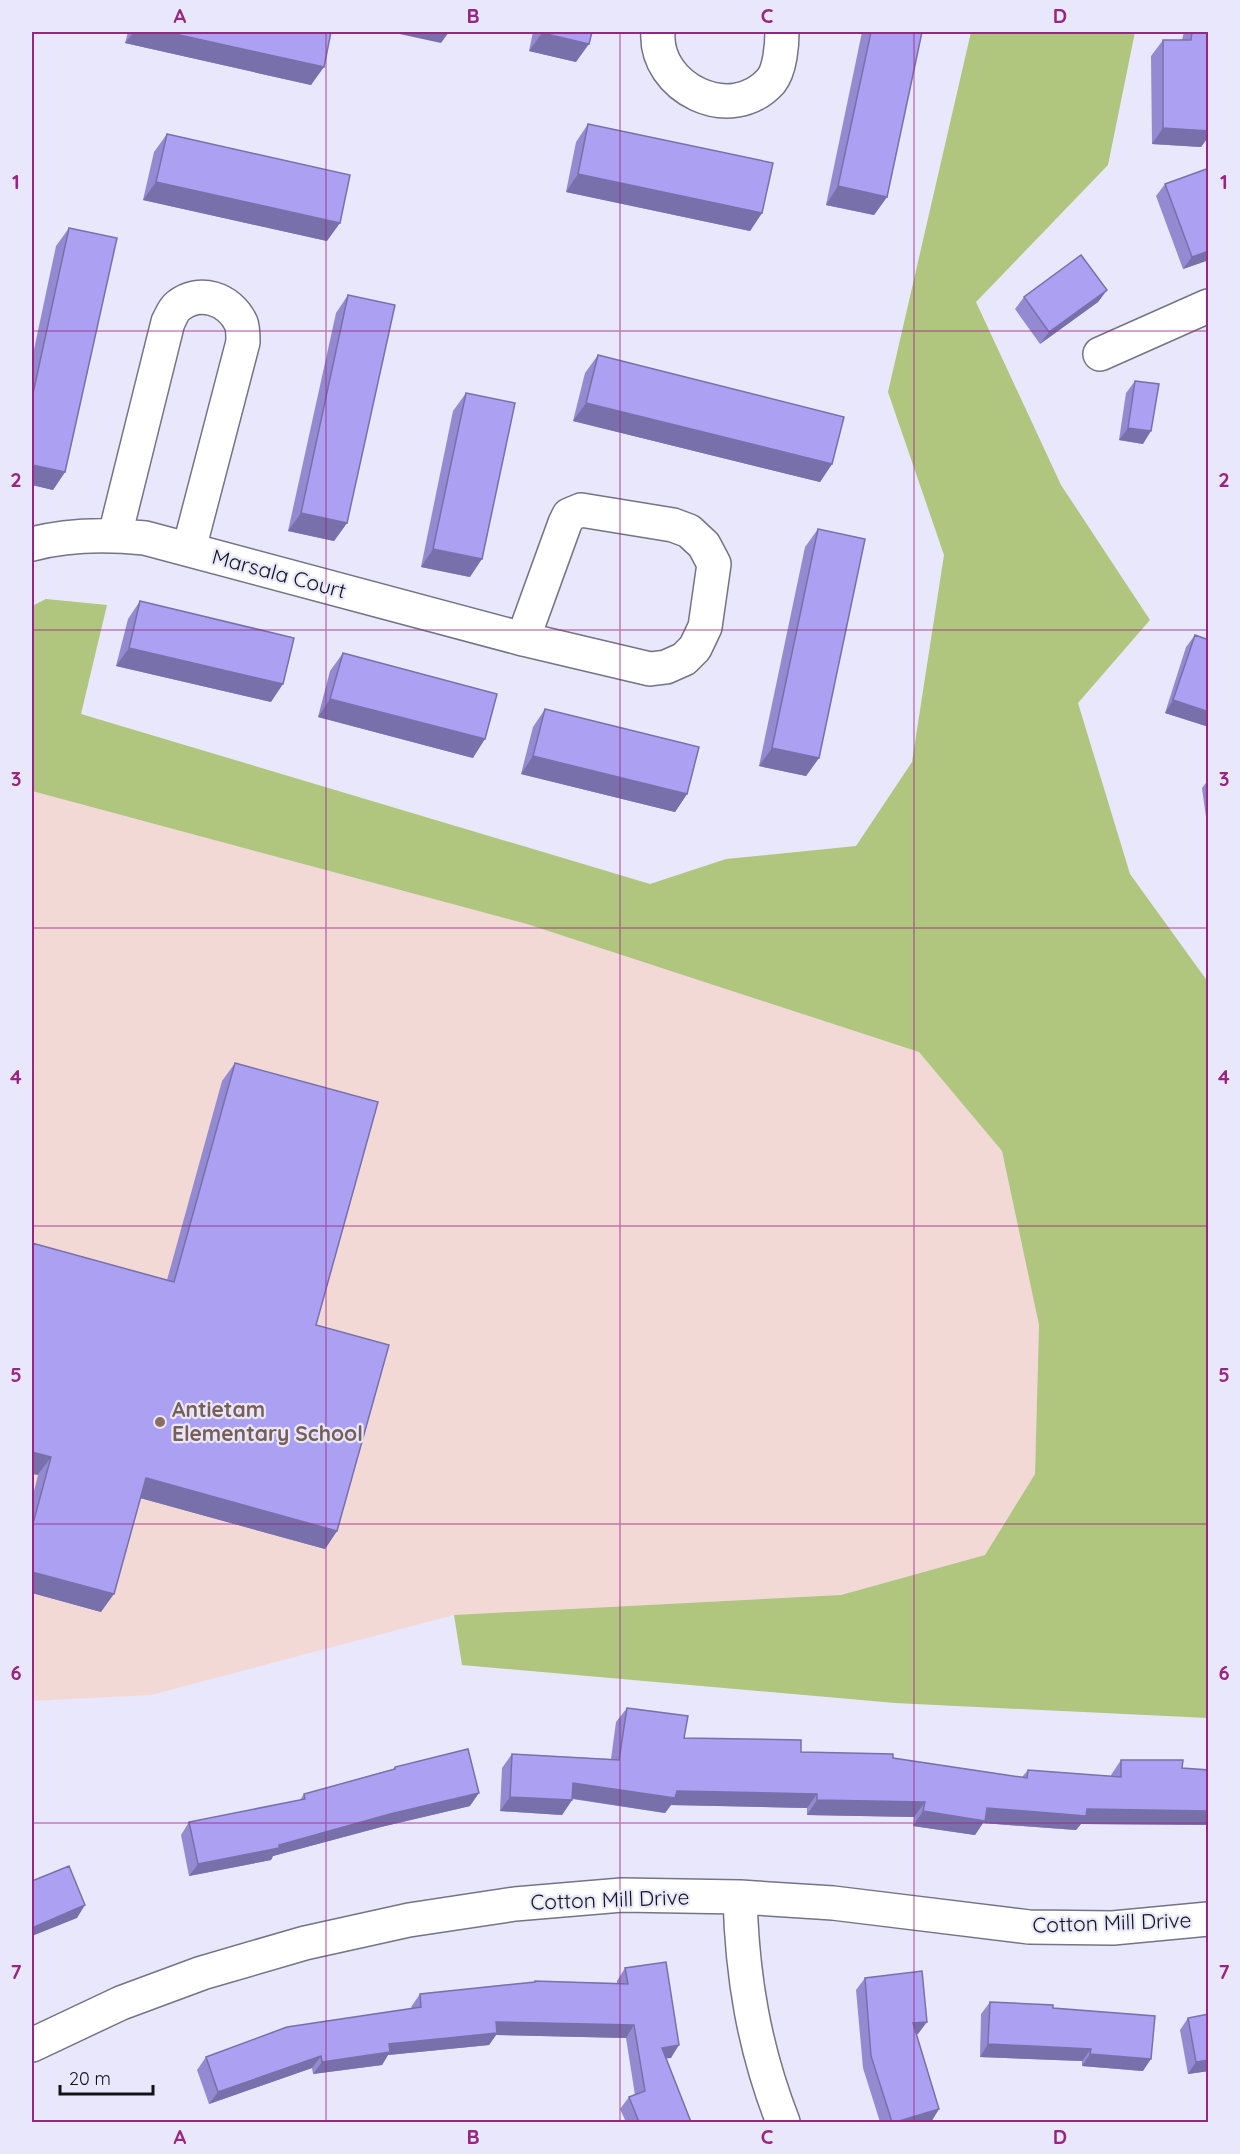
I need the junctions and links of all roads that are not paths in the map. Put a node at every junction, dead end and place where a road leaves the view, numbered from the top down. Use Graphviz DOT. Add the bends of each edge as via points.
graph roads {
  1 [pos="658,32"];
  2 [pos="782,32"];
  3 [pos="1209,306"];
  4 [pos="1100,354"];
  5 [pos="115,535"];
  6 [pos="32,544"];
  7 [pos="189,549"];
  8 [pos="524,639"];
  9 [pos="740,1897"];
  10 [pos="1209,1919"];
  11 [pos="32,2045"];
  12 [pos="783,2122"];
  1 -- 2 [label="street" via="662,60 674,78 698,96 719,102 740,100 772,80 782,51"];
  3 -- 4 [label="street"];
  5 -- 6 [label="street, Marsala Court" via="76,536"];
  5 -- 7 [label="street, Marsala Court"];
  5 -- 7 [label="street" via="168,322 176,308 193,297 211,297 229,306 241,324 243,342"];
  7 -- 8 [label="street, Marsala Court"];
  8 -- 8 [label="street, Marsala Court" via="650,669 666,667 684,659 695,648 705,627 714,564 704,545 689,531 581,510 569,515 565,523"];
  9 -- 10 [label="street, Cotton Mill Drive" via="833,1903 1029,1927 1113,1928"];
  9 -- 11 [label="street, Cotton Mill Drive" via="622,1895 515,1904 409,1920 305,1943 202,1973 121,2002"];
  9 -- 12 [label="street" via="748,2005 768,2083"];
}
